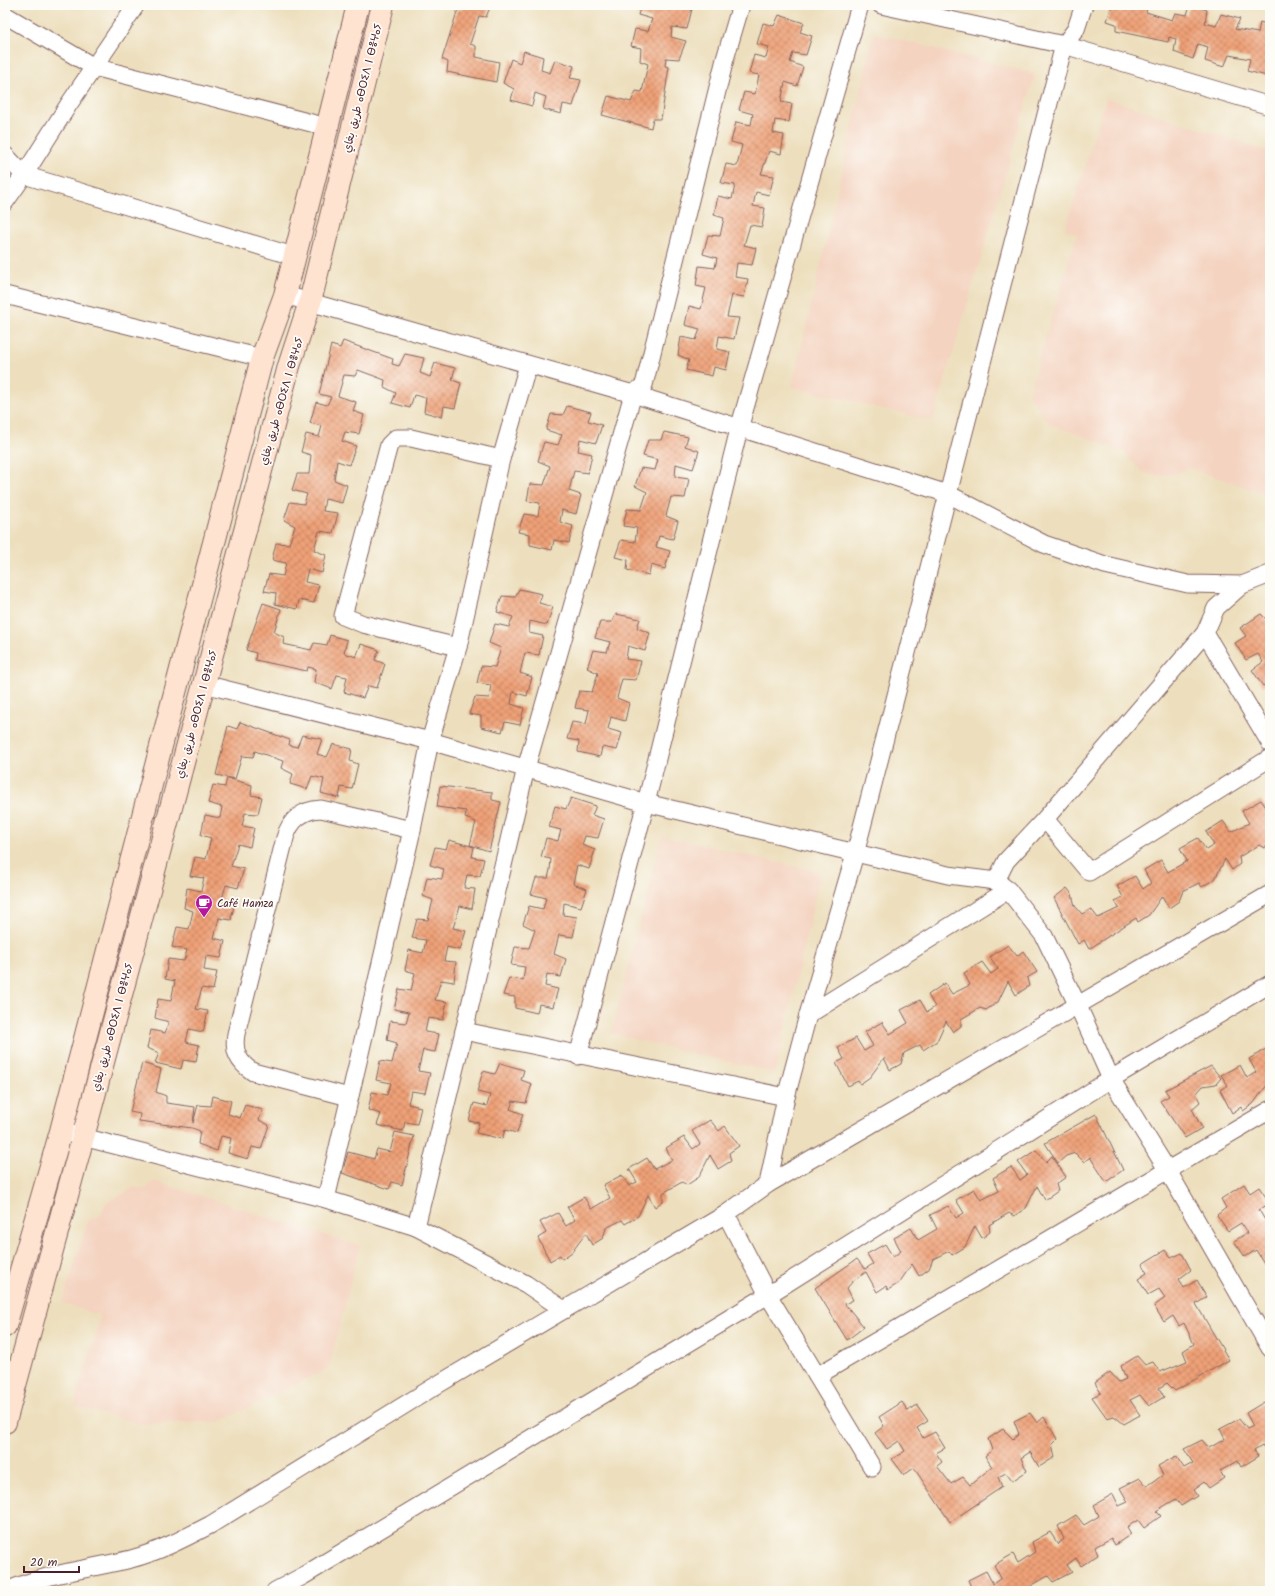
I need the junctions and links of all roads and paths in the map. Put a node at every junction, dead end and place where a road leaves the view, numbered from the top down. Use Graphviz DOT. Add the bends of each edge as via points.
graph roads {
  1 [pos="136,5"];
  2 [pos="358,5"];
  3 [pos="383,5"];
  4 [pos="741,5"];
  5 [pos="860,5"];
  6 [pos="881,5"];
  7 [pos="1084,5"];
  8 [pos="5,15"];
  9 [pos="1064,45"];
  10 [pos="94,67"];
  11 [pos="1270,106"];
  12 [pos="327,127"];
  13 [pos="5,155"];
  14 [pos="24,175"];
  15 [pos="5,202"];
  16 [pos="293,256"];
  17 [pos="5,295"];
  18 [pos="284,295"];
  19 [pos="310,302"];
  20 [pos="262,358"];
  21 [pos="528,364"];
  22 [pos="633,394"];
  23 [pos="739,429"];
  24 [pos="501,459"];
  25 [pos="948,494"];
  26 [pos="1270,574"];
  27 [pos="1242,585"];
  28 [pos="1205,633"];
  29 [pos="458,647"];
  30 [pos="204,684"];
  31 [pos="430,741"];
  32 [pos="1270,744"];
  33 [pos="1270,758"];
  34 [pos="526,768"];
  35 [pos="646,803"];
  36 [pos="1045,819"];
  37 [pos="412,830"];
  38 [pos="854,854"];
  39 [pos="1002,886"];
  40 [pos="1270,894"];
  41 [pos="1270,984"];
  42 [pos="1078,1006"];
  43 [pos="808,1016"];
  44 [pos="464,1031"];
  45 [pos="578,1056"];
  46 [pos="1111,1079"];
  47 [pos="349,1097"];
  48 [pos="786,1097"];
  49 [pos="1270,1110"];
  50 [pos="61,1131"];
  51 [pos="83,1137"];
  52 [pos="1168,1171"];
  53 [pos="768,1184"];
  54 [pos="326,1198"];
  55 [pos="726,1214"];
  56 [pos="416,1226"];
  57 [pos="768,1295"];
  58 [pos="564,1310"];
  59 [pos="5,1326"];
  60 [pos="1270,1348"];
  61 [pos="817,1376"];
  62 [pos="5,1422"];
  63 [pos="872,1467"];
  64 [pos="7,1591"];
  65 [pos="274,1591"];
  1 -- 10 [label="street"];
  2 -- 12 [label="main road, طريق بغاي ⴰⴱⵔⵉⴷ ⵏ ⴱⴻⵖⴰⵢ"];
  3 -- 19 [label="main road, طريق بغاي ⴰⴱⵔⵉⴷ ⵏ ⴱⴻⵖⴰⵢ"];
  4 -- 22 [label="street" via="725,59 644,385"];
  5 -- 23 [label="street"];
  6 -- 9 [label="street"];
  7 -- 9 [label="street" via="1076,29"];
  8 -- 10 [label="street"];
  9 -- 11 [label="street"];
  9 -- 25 [label="street"];
  10 -- 12 [label="street"];
  10 -- 14 [label="street"];
  12 -- 16 [label="main road, طريق بغاي ⴰⴱⵔⵉⴷ ⵏ ⴱⴻⵖⴰⵢ"];
  13 -- 14 [label="street"];
  14 -- 15 [label="street"];
  14 -- 16 [label="street"];
  16 -- 18 [label="main road, طريق بغاي ⴰⴱⵔⵉⴷ ⵏ ⴱⴻⵖⴰⵢ"];
  17 -- 20 [label="street"];
  18 -- 19 [label="street"];
  18 -- 20 [label="main road, طريق بغاي ⴰⴱⵔⵉⴷ ⵏ ⴱⴻⵖⴰⵢ"];
  19 -- 21 [label="street"];
  19 -- 30 [label="main road, طريق بغاي ⴰⴱⵔⵉⴷ ⵏ ⴱⴻⵖⴰⵢ" via="289,366"];
  20 -- 50 [label="main road, طريق بغاي ⴰⴱⵔⵉⴷ ⵏ ⴱⴻⵖⴰⵢ"];
  21 -- 22 [label="street"];
  21 -- 24 [label="street"];
  22 -- 23 [label="street"];
  22 -- 34 [label="street"];
  23 -- 25 [label="street"];
  23 -- 35 [label="street"];
  24 -- 29 [label="street"];
  24 -- 29 [label="street" via="411,438 396,438 389,445 343,616 363,624"];
  25 -- 27 [label="street" via="1044,544 1105,565 1188,584"];
  25 -- 38 [label="street"];
  26 -- 27 [label="street"];
  27 -- 28 [label="street" via="1216,608"];
  28 -- 32 [label="street"];
  28 -- 36 [label="street"];
  29 -- 31 [label="street"];
  30 -- 31 [label="street"];
  30 -- 51 [label="main road, طريق بغاي ⴰⴱⵔⵉⴷ ⵏ ⴱⴻⵖⴰⵢ"];
  31 -- 34 [label="street"];
  31 -- 37 [label="street"];
  33 -- 36 [label="street" via="1089,872"];
  34 -- 35 [label="street"];
  34 -- 44 [label="street"];
  35 -- 38 [label="street"];
  35 -- 45 [label="street"];
  36 -- 39 [label="street" via="1006,861"];
  37 -- 47 [label="street"];
  37 -- 47 [label="street" via="321,809 304,812 296,817 290,824 285,838 236,1034 234,1043 239,1060 252,1072"];
  38 -- 39 [label="street"];
  38 -- 43 [label="street"];
  39 -- 42 [label="street" via="1044,936"];
  39 -- 43 [label="street"];
  40 -- 42 [label="street"];
  41 -- 46 [label="street"];
  42 -- 46 [label="street"];
  42 -- 53 [label="street"];
  43 -- 48 [label="street"];
  44 -- 45 [label="street"];
  44 -- 56 [label="street"];
  45 -- 48 [label="street"];
  46 -- 52 [label="street"];
  46 -- 57 [label="street"];
  47 -- 54 [label="street"];
  48 -- 53 [label="street"];
  49 -- 52 [label="street"];
  50 -- 51 [label="street"];
  50 -- 59 [label="main road, طريق بغاي ⴰⴱⵔⵉⴷ ⵏ ⴱⴻⵖⴰⵢ"];
  51 -- 54 [label="street"];
  51 -- 62 [label="main road, طريق بغاي ⴰⴱⵔⵉⴷ ⵏ ⴱⴻⵖⴰⵢ"];
  52 -- 60 [label="street"];
  52 -- 61 [label="street"];
  53 -- 55 [label="street"];
  54 -- 56 [label="street"];
  55 -- 57 [label="street"];
  55 -- 58 [label="street"];
  56 -- 58 [label="street" via="526,1284"];
  57 -- 61 [label="street"];
  57 -- 65 [label="street" via="303,1576"];
  58 -- 64 [label="street" via="210,1525 178,1541 133,1558 58,1574"];
  61 -- 63 [label="street"];
}
